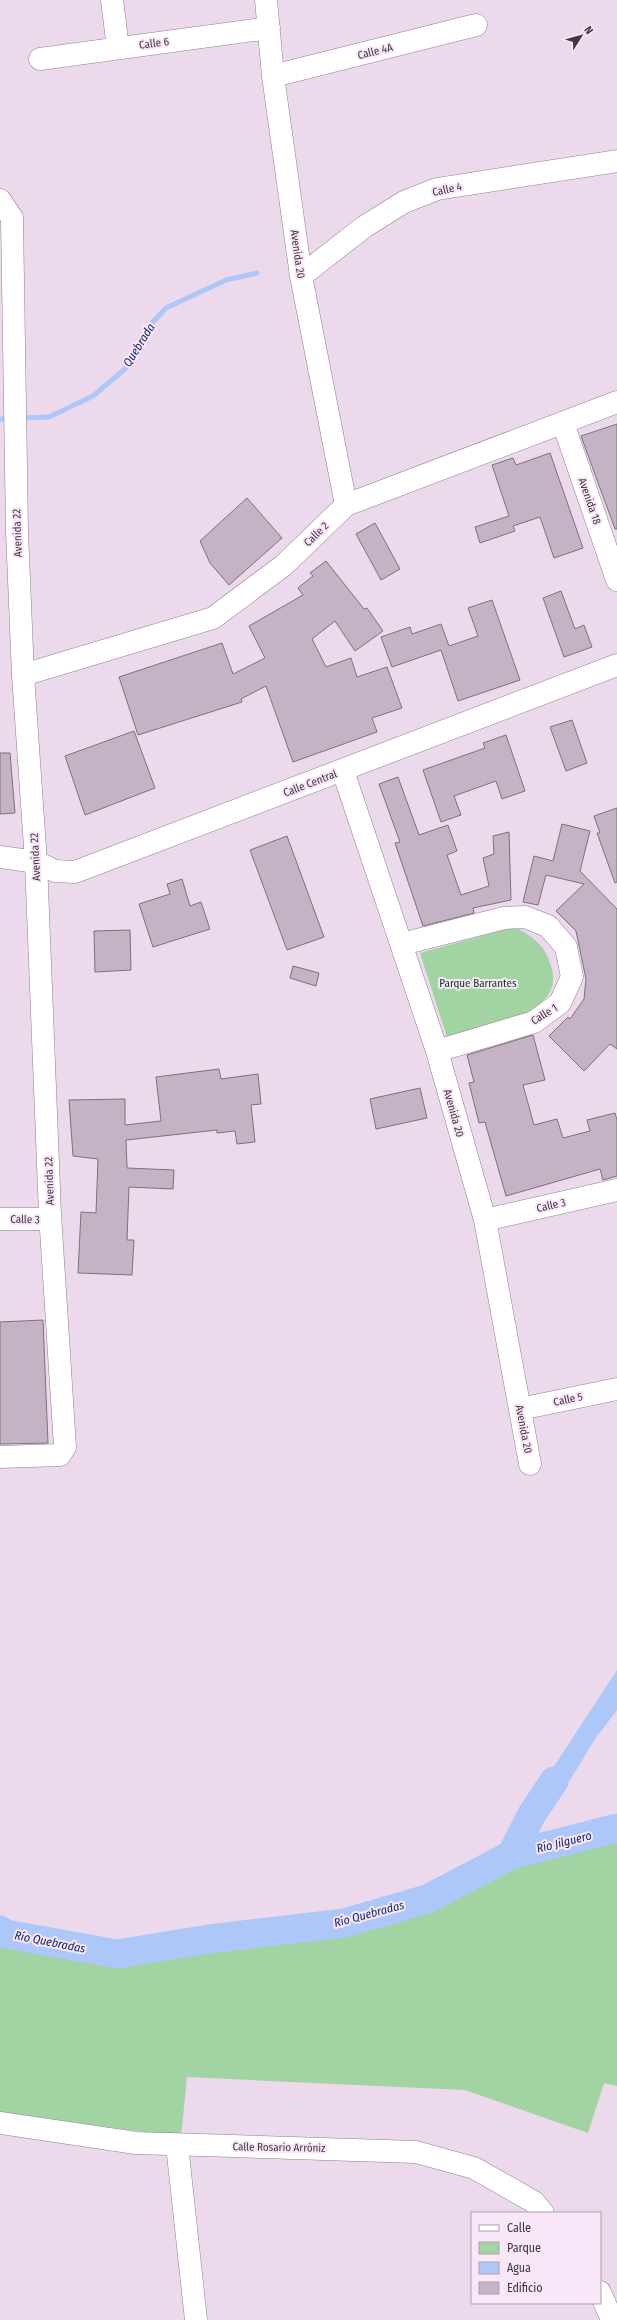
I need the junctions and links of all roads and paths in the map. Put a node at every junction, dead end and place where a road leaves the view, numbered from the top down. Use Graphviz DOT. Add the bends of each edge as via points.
graph roads {
  1 [pos="112,0"];
  2 [pos="266,0"];
  3 [pos="476,25"];
  4 [pos="269,28"];
  5 [pos="118,48"];
  6 [pos="40,58"];
  7 [pos="273,76"];
  8 [pos="617,161"];
  9 [pos="1,200"];
  10 [pos="301,276"];
  11 [pos="617,402"];
  12 [pos="563,423"];
  13 [pos="346,505"];
  14 [pos="8,538"];
  15 [pos="617,580"];
  16 [pos="617,665"];
  17 [pos="23,675"];
  18 [pos="343,771"];
  19 [pos="0,857"];
  20 [pos="36,862"];
  21 [pos="402,944"];
  22 [pos="437,1052"];
  23 [pos="617,1190"];
  24 [pos="0,1219"];
  25 [pos="50,1219"];
  26 [pos="485,1220"];
  27 [pos="617,1389"];
  28 [pos="520,1409"];
  29 [pos="0,1457"];
  30 [pos="530,1464"];
  31 [pos="0,2122"];
  32 [pos="177,2145"];
  33 [pos="541,2212"];
  34 [pos="607,2297"];
  35 [pos="196,2320"];
  36 [pos="612,2320"];
  1 -- 5 [label="street"];
  2 -- 4 [label="street, Avenida 20"];
  3 -- 7 [label="street, Calle 4A"];
  4 -- 5 [label="street, Calle 6"];
  4 -- 7 [label="street, Avenida 20"];
  5 -- 6 [label="street, Calle 6"];
  7 -- 10 [label="street, Avenida 20"];
  8 -- 10 [label="street, Calle 4" via="437,189 404,202 364,227"];
  9 -- 14 [label="street, Avenida 22" via="12,218"];
  10 -- 13 [label="street, Avenida 20"];
  11 -- 12 [label="street, Calle 2"];
  12 -- 13 [label="street, Calle 2"];
  12 -- 15 [label="street, Avenida 18"];
  13 -- 17 [label="street, Calle 2" via="284,565 213,618"];
  14 -- 17 [label="street, Avenida 22"];
  16 -- 18 [label="street, Calle Central"];
  17 -- 20 [label="street, Avenida 22"];
  18 -- 20 [label="street, Calle Central" via="75,872 56,871"];
  18 -- 21 [label="street, Avenida 20"];
  19 -- 20 [label="street, Calle Central"];
  20 -- 25 [label="street, Avenida 22"];
  21 -- 22 [label="street, Avenida 20"];
  21 -- 22 [label="street, Calle 1" via="504,918 525,917 548,926 566,947 572,977 560,1003 534,1022"];
  22 -- 26 [label="street, Avenida 20"];
  23 -- 26 [label="street, Calle 3"];
  24 -- 25 [label="street, Calle 3"];
  25 -- 29 [label="street, Avenida 22" via="65,1447 60,1455"];
  26 -- 28 [label="street, Avenida 20"];
  27 -- 28 [label="street, Calle 5"];
  28 -- 30 [label="street, Avenida 20"];
  31 -- 32 [label="street, Calle Rosario Arróniz" via="136,2143"];
  32 -- 33 [label="street, Calle Rosario Arróniz" via="416,2152 474,2168 534,2202"];
  32 -- 35 [label="street"];
  34 -- 36 [label="street"];
}
